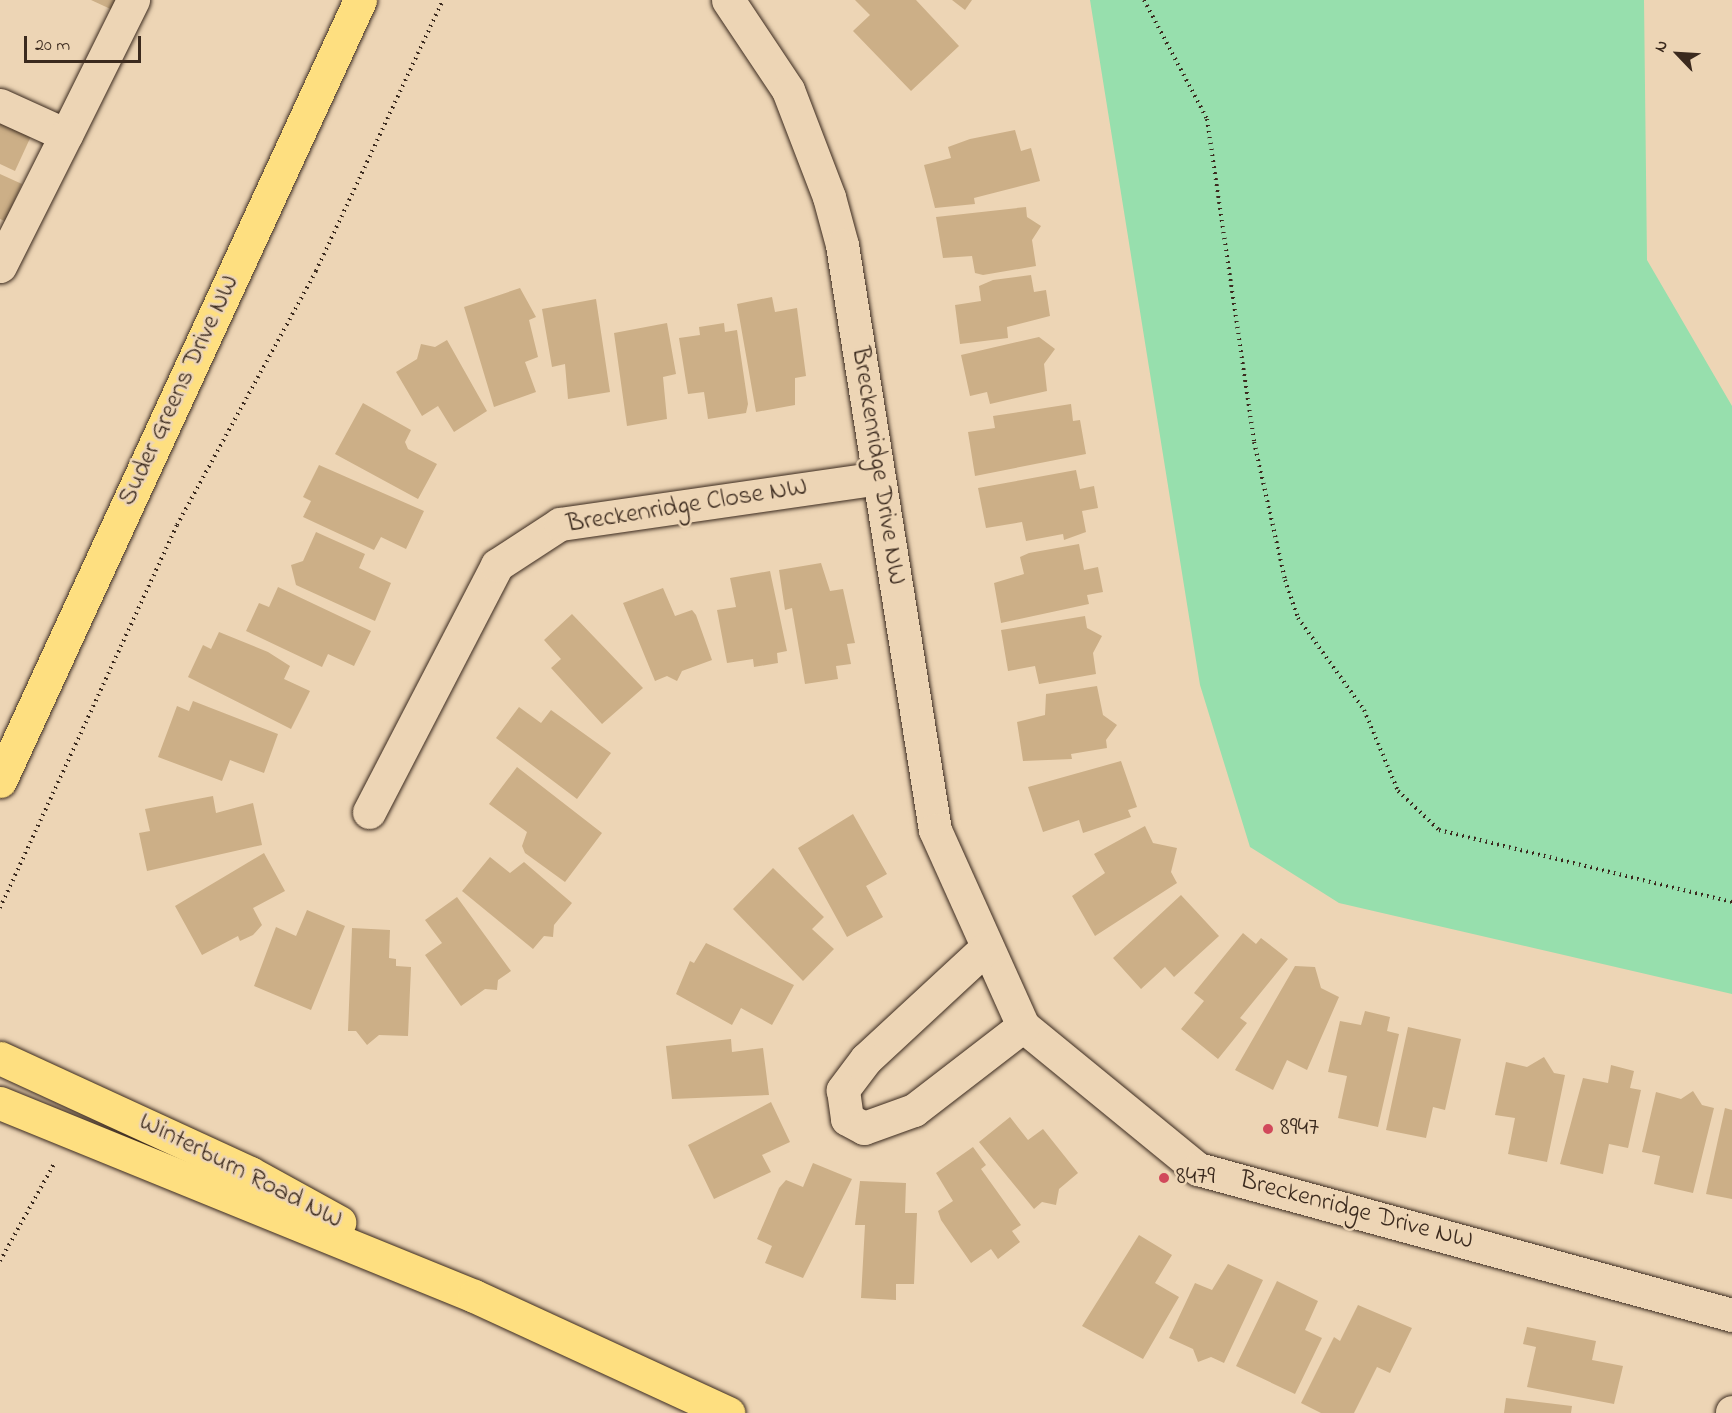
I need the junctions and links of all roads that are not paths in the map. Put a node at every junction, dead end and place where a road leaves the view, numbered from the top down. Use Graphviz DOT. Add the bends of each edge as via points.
graph roads {
  1 [pos="134,0"];
  2 [pos="360,0"];
  3 [pos="728,0"];
  4 [pos="0,105"];
  5 [pos="66,135"];
  6 [pos="0,266"];
  7 [pos="878,478"];
  8 [pos="0,781"];
  9 [pos="369,812"];
  10 [pos="987,947"];
  11 [pos="1023,1026"];
  12 [pos="0,1058"];
  13 [pos="0,1102"];
  14 [pos="474,1296"];
  15 [pos="1732,1315"];
  16 [pos="728,1413"];
  1 -- 5 [label="street"];
  2 -- 8 [label="main road, Suder Greens Drive NW"];
  3 -- 7 [label="street, Breckenridge Drive NW" via="788,90 813,144 842,244"];
  4 -- 5 [label="street"];
  5 -- 6 [label="street"];
  7 -- 9 [label="street, Breckenridge Close NW" via="560,524 497,566"];
  7 -- 10 [label="street, Breckenridge Drive NW" via="935,830"];
  10 -- 11 [label="street, Breckenridge Drive NW"];
  10 -- 11 [label="street" via="866,1059 843,1090 847,1119 864,1128 914,1110"];
  11 -- 15 [label="street, Breckenridge Drive NW" via="1198,1169"];
  12 -- 14 [label="main road, Winterburn Road NW" via="250,1173"];
  13 -- 14 [label="main road, Winterburn Road NW"];
  14 -- 16 [label="main road, Winterburn Road NW"];
}
